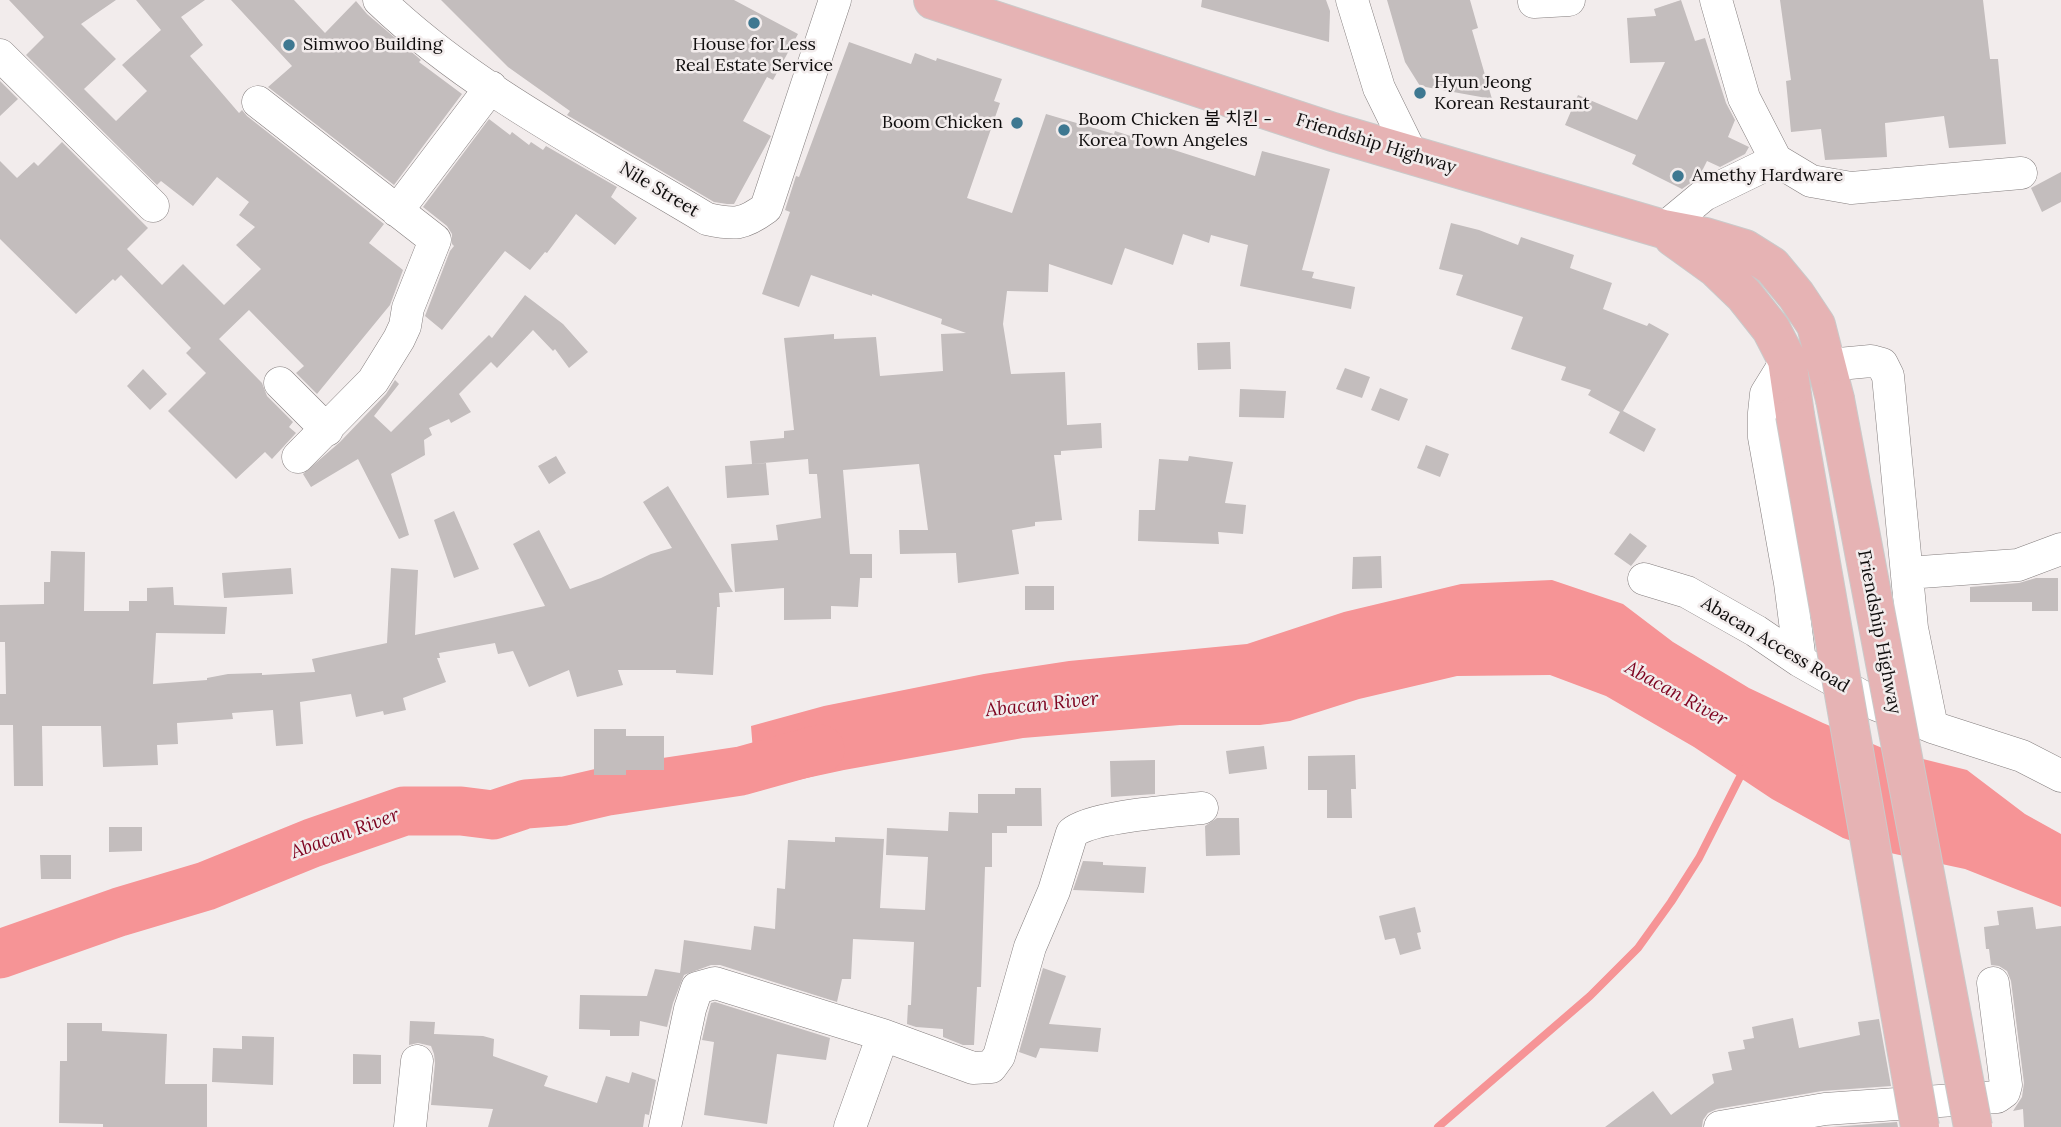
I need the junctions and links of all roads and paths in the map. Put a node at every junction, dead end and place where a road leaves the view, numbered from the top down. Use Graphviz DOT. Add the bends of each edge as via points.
graph roads {
  1 [pos="379,0"];
  2 [pos="835,0"];
  3 [pos="933,0"];
  4 [pos="1352,0"];
  5 [pos="1569,0"];
  6 [pos="1716,0"];
  7 [pos="1534,2"];
  8 [pos="0,55"];
  9 [pos="491,87"];
  10 [pos="258,102"];
  11 [pos="1412,155"];
  12 [pos="1776,159"];
  13 [pos="2021,173"];
  14 [pos="153,206"];
  15 [pos="397,211"];
  16 [pos="1662,229"];
  17 [pos="1787,360"];
  18 [pos="1831,382"];
  19 [pos="281,383"];
  20 [pos="327,430"];
  21 [pos="298,457"];
  22 [pos="2061,549"];
  23 [pos="1908,573"];
  24 [pos="1644,579"];
  25 [pos="1800,661"];
  26 [pos="1933,727"];
  27 [pos="2061,776"];
  28 [pos="1202,808"];
  29 [pos="1993,984"];
  30 [pos="883,1035"];
  31 [pos="416,1061"];
  32 [pos="410,1127"];
  33 [pos="665,1127"];
  34 [pos="850,1127"];
  35 [pos="1720,1127"];
  36 [pos="1920,1127"];
  37 [pos="1973,1127"];
  1 -- 9 [label="street, Nile Street" via="441,54"];
  2 -- 9 [label="street, Nile Street" via="766,208 749,221 707,219 549,127"];
  3 -- 11 [label="main road, Friendship Highway"];
  4 -- 11 [label="street" via="1379,88"];
  5 -- 7 [label="street"];
  6 -- 12 [label="street" via="1744,98"];
  8 -- 14 [label="street"];
  9 -- 15 [label="street"];
  10 -- 15 [label="street"];
  11 -- 16 [label="main road, Friendship Highway"];
  12 -- 13 [label="street" via="1811,181 1851,188"];
  12 -- 16 [label="street" via="1704,195"];
  15 -- 20 [label="street" via="435,240 399,339 373,381"];
  16 -- 17 [label="main road, Friendship Highway" via="1744,295 1771,329"];
  16 -- 18 [label="main road, Friendship Highway" via="1745,249 1772,266 1816,325"];
  17 -- 25 [label="street" via="1766,394 1765,438"];
  17 -- 36 [label="main road, Friendship Highway, bridge"];
  18 -- 23 [label="street" via="1871,361 1882,364 1888,376"];
  18 -- 37 [label="main road, Friendship Highway, bridge"];
  19 -- 20 [label="street"];
  20 -- 21 [label="street"];
  22 -- 23 [label="street" via="2018,565"];
  23 -- 26 [label="street" via="1912,628"];
  24 -- 25 [label="street, Abacan Access Road" via="1687,592"];
  25 -- 26 [label="street, Abacan Access Road" via="1877,705"];
  26 -- 27 [label="street, Abacan Access Road" via="2022,756"];
  28 -- 30 [label="street" via="1087,825 1072,833 1030,947 999,1056 990,1067 973,1068"];
  29 -- 35 [label="street" via="2006,1085 1997,1097 1825,1109"];
  30 -- 33 [label="street" via="715,983 697,988"];
  30 -- 34 [label="street"];
  31 -- 32 [label="street"];
}
